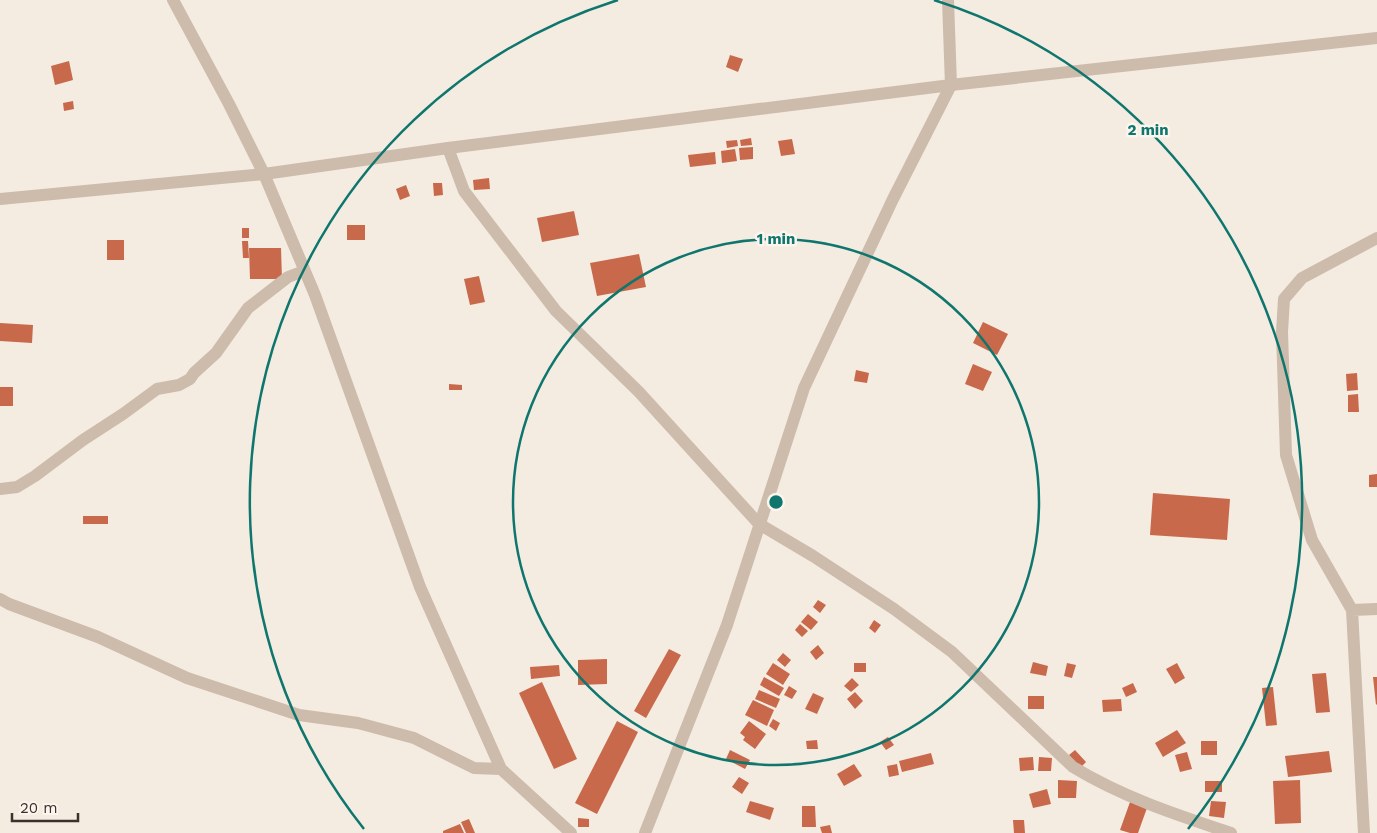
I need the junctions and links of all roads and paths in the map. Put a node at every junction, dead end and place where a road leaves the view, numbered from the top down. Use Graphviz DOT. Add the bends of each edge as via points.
graph roads {
  1 [pos="173,0"];
  2 [pos="948,0"];
  3 [pos="1377,38"];
  4 [pos="951,86"];
  5 [pos="448,148"];
  6 [pos="264,174"];
  7 [pos="0,199"];
  8 [pos="1377,238"];
  9 [pos="304,272"];
  10 [pos="0,489"];
  11 [pos="759,524"];
  12 [pos="0,599"];
  13 [pos="1377,609"];
  14 [pos="1352,610"];
  15 [pos="501,768"];
  16 [pos="571,833"];
  17 [pos="645,833"];
  18 [pos="1231,833"];
  19 [pos="1364,833"];
  1 -- 6 [label="street"];
  2 -- 4 [label="street"];
  3 -- 4 [label="street"];
  4 -- 5 [label="street"];
  4 -- 11 [label="street" via="893,199 804,388"];
  5 -- 6 [label="street"];
  5 -- 11 [label="street" via="464,191 556,311 639,392"];
  6 -- 7 [label="street"];
  6 -- 9 [label="street"];
  8 -- 14 [label="street" via="1302,278 1284,300 1286,455 1312,540"];
  9 -- 10 [label="street" via="288,277 248,308 216,353 190,379 179,385 157,389 35,476 16,487"];
  9 -- 15 [label="street" via="420,587"];
  11 -- 17 [label="street" via="726,625"];
  11 -- 18 [label="street" via="894,609 952,652 1073,768 1162,810"];
  12 -- 15 [label="street" via="98,637 187,678 299,715 358,724 414,738 474,768"];
  13 -- 14 [label="street"];
  14 -- 19 [label="street"];
  15 -- 16 [label="street"];
}
